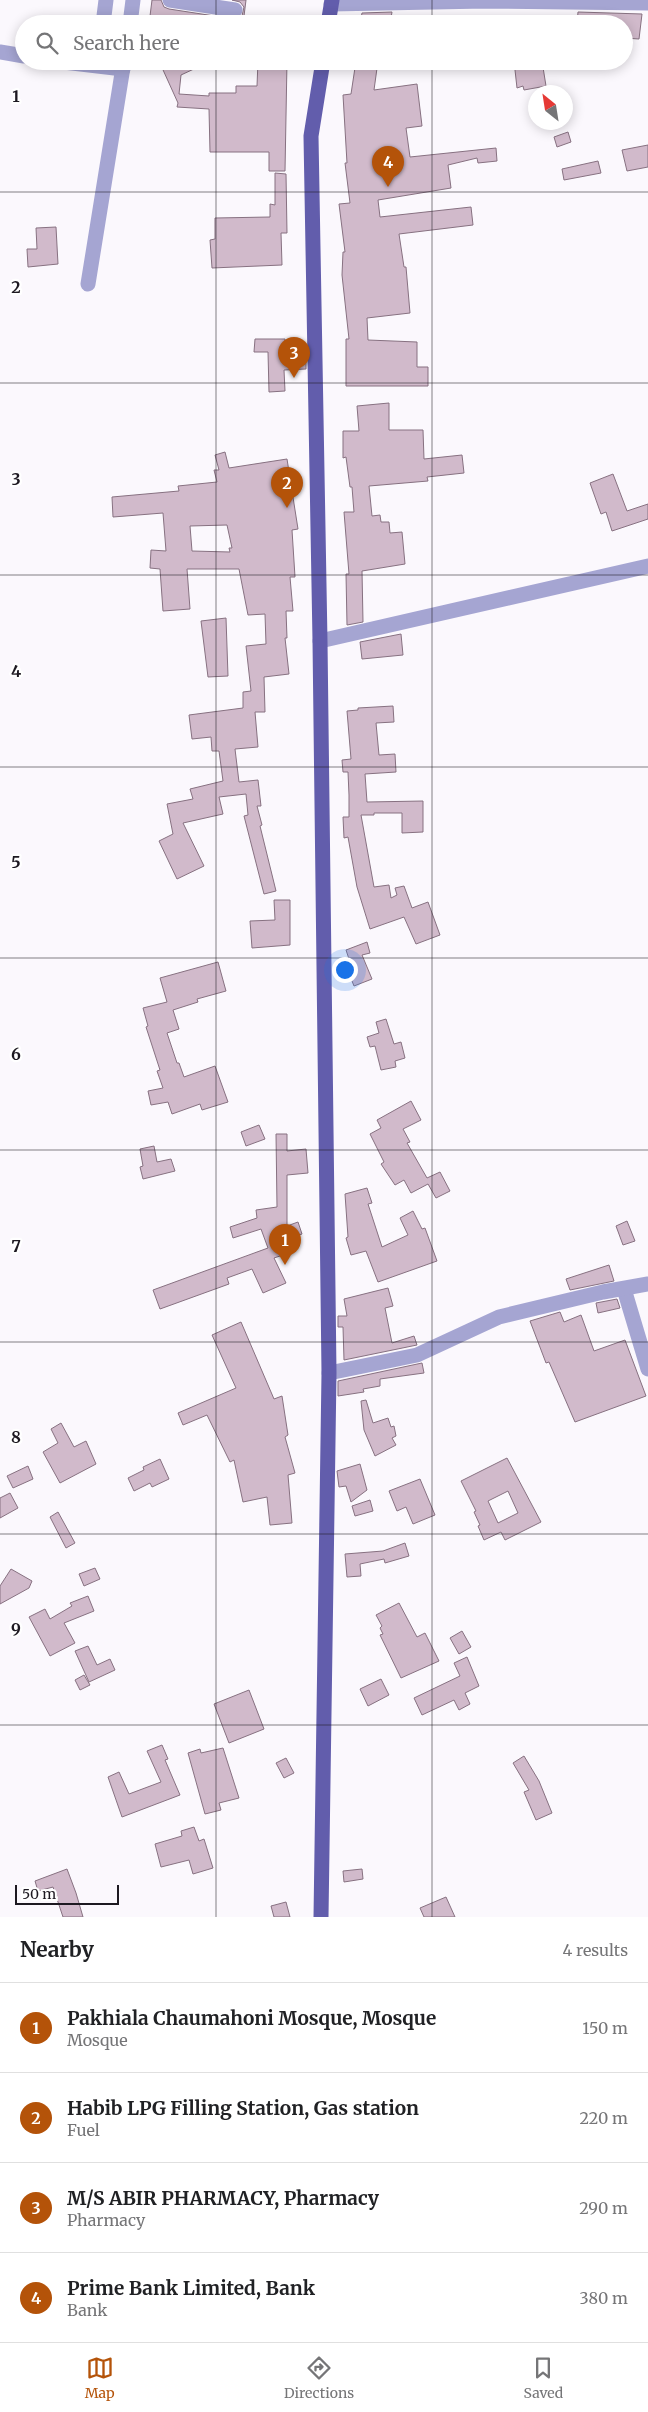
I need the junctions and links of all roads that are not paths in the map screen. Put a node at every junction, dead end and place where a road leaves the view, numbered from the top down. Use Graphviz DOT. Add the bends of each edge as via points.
graph roads {
  1 [pos="106,0"];
  2 [pos="133,0"];
  3 [pos="170,0"];
  4 [pos="332,2"];
  5 [pos="648,3"];
  6 [pos="235,10"];
  7 [pos="105,15"];
  8 [pos="131,15"];
  9 [pos="330,15"];
  10 [pos="0,52"];
  11 [pos="15,54"];
  12 [pos="122,70"];
  13 [pos="321,70"];
  14 [pos="88,284"];
  15 [pos="648,566"];
  16 [pos="320,642"];
  17 [pos="648,1284"];
  18 [pos="624,1289"];
  19 [pos="648,1369"];
  20 [pos="329,1373"];
  21 [pos="321,1917"];
  1 -- 7 [label="street"];
  2 -- 8 [label="street"];
  3 -- 6 [label="street"];
  4 -- 5 [label="street"];
  4 -- 9 [label="main road"];
  10 -- 11 [label="street"];
  12 -- 14 [label="street"];
  13 -- 16 [label="main road" via="311,136"];
  15 -- 16 [label="street"];
  16 -- 20 [label="main road"];
  17 -- 18 [label="street"];
  18 -- 19 [label="street"];
  18 -- 20 [label="street" via="499,1317 417,1355"];
  20 -- 21 [label="main road"];
}
